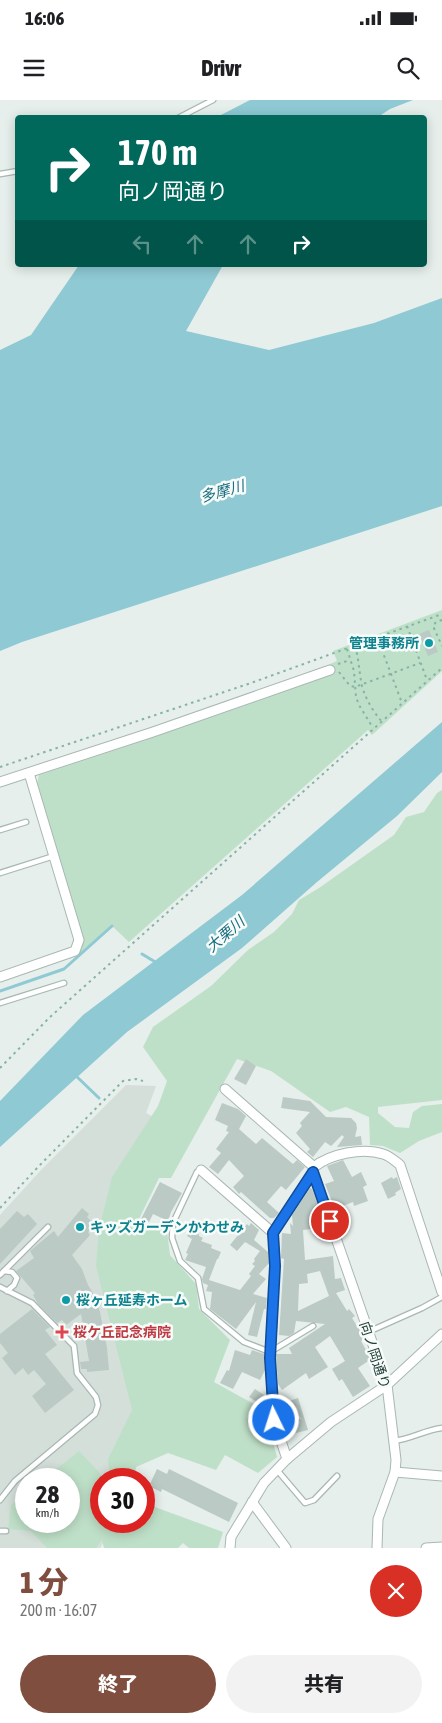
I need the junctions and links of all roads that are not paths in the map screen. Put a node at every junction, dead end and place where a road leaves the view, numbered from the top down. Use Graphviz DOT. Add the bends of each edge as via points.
graph roads {
  1 [pos="213,100"];
  2 [pos="184,115"];
  3 [pos="15,172"];
  4 [pos="0,174"];
  5 [pos="330,670"];
  6 [pos="29,773"];
  7 [pos="0,782"];
  8 [pos="26,822"];
  9 [pos="0,830"];
  10 [pos="54,856"];
  11 [pos="0,873"];
  12 [pos="0,977"];
  13 [pos="64,983"];
  14 [pos="0,1003"];
  15 [pos="225,1089"];
  16 [pos="313,1169"];
  17 [pos="201,1170"];
  18 [pos="48,1226"];
  19 [pos="273,1233"];
  20 [pos="2,1273"];
  21 [pos="0,1287"];
  22 [pos="7,1290"];
  23 [pos="442,1292"];
  24 [pos="442,1297"];
  25 [pos="313,1326"];
  26 [pos="368,1332"];
  27 [pos="442,1334"];
  28 [pos="270,1352"];
  29 [pos="387,1385"];
  30 [pos="442,1428"];
  31 [pos="394,1441"];
  32 [pos="287,1459"];
  33 [pos="277,1470"];
  34 [pos="394,1472"];
  35 [pos="337,1476"];
  36 [pos="442,1476"];
  37 [pos="0,1500"];
  38 [pos="252,1502"];
  39 [pos="0,1531"];
  40 [pos="6,1531"];
  41 [pos="442,1547"];
  42 [pos="230,1548"];
  43 [pos="286,1548"];
  44 [pos="377,1548"];
  45 [pos="426,1548"];
  1 -- 2 [label="lane"];
  3 -- 4 [label="lane"];
  5 -- 6 [label="street"];
  6 -- 7 [label="street"];
  6 -- 10 [label="street"];
  8 -- 9 [label="lane"];
  10 -- 11 [label="lane"];
  10 -- 12 [label="street" via="79,940 75,951"];
  13 -- 14 [label="lane"];
  15 -- 16 [label="street"];
  16 -- 19 [label="street"];
  16 -- 23 [label="street" via="336,1155 365,1151 382,1153 400,1165"];
  16 -- 26 [label="street, 向ノ岡通り"];
  17 -- 19 [label="street"];
  17 -- 28 [label="lane" via="197,1172 173,1223 172,1238 180,1261 198,1278 204,1310 244,1342"];
  18 -- 20 [label="lane"];
  19 -- 28 [label="street" via="275,1266"];
  20 -- 22 [label="lane" via="12,1272 17,1278 14,1286"];
  21 -- 22 [label="lane"];
  22 -- 37 [label="lane" via="32,1303 74,1346 77,1373 96,1397 98,1405 95,1414 15,1481"];
  24 -- 26 [label="lane"];
  25 -- 28 [label="lane"];
  26 -- 29 [label="street, 向ノ岡通り"];
  27 -- 29 [label="street"];
  28 -- 32 [label="street" via="274,1420"];
  29 -- 31 [label="street, 向ノ岡通り"];
  29 -- 32 [label="street" via="330,1422"];
  30 -- 31 [label="lane"];
  31 -- 34 [label="street, 向ノ岡通り"];
  32 -- 33 [label="street"];
  33 -- 35 [label="lane" via="305,1503 314,1500"];
  33 -- 38 [label="street"];
  34 -- 36 [label="street"];
  34 -- 44 [label="street, 向ノ岡通り" via="378,1518"];
  38 -- 42 [label="street" via="231,1537"];
  38 -- 43 [label="street"];
  39 -- 40 [label="lane"];
  41 -- 45 [label="street"];
}
